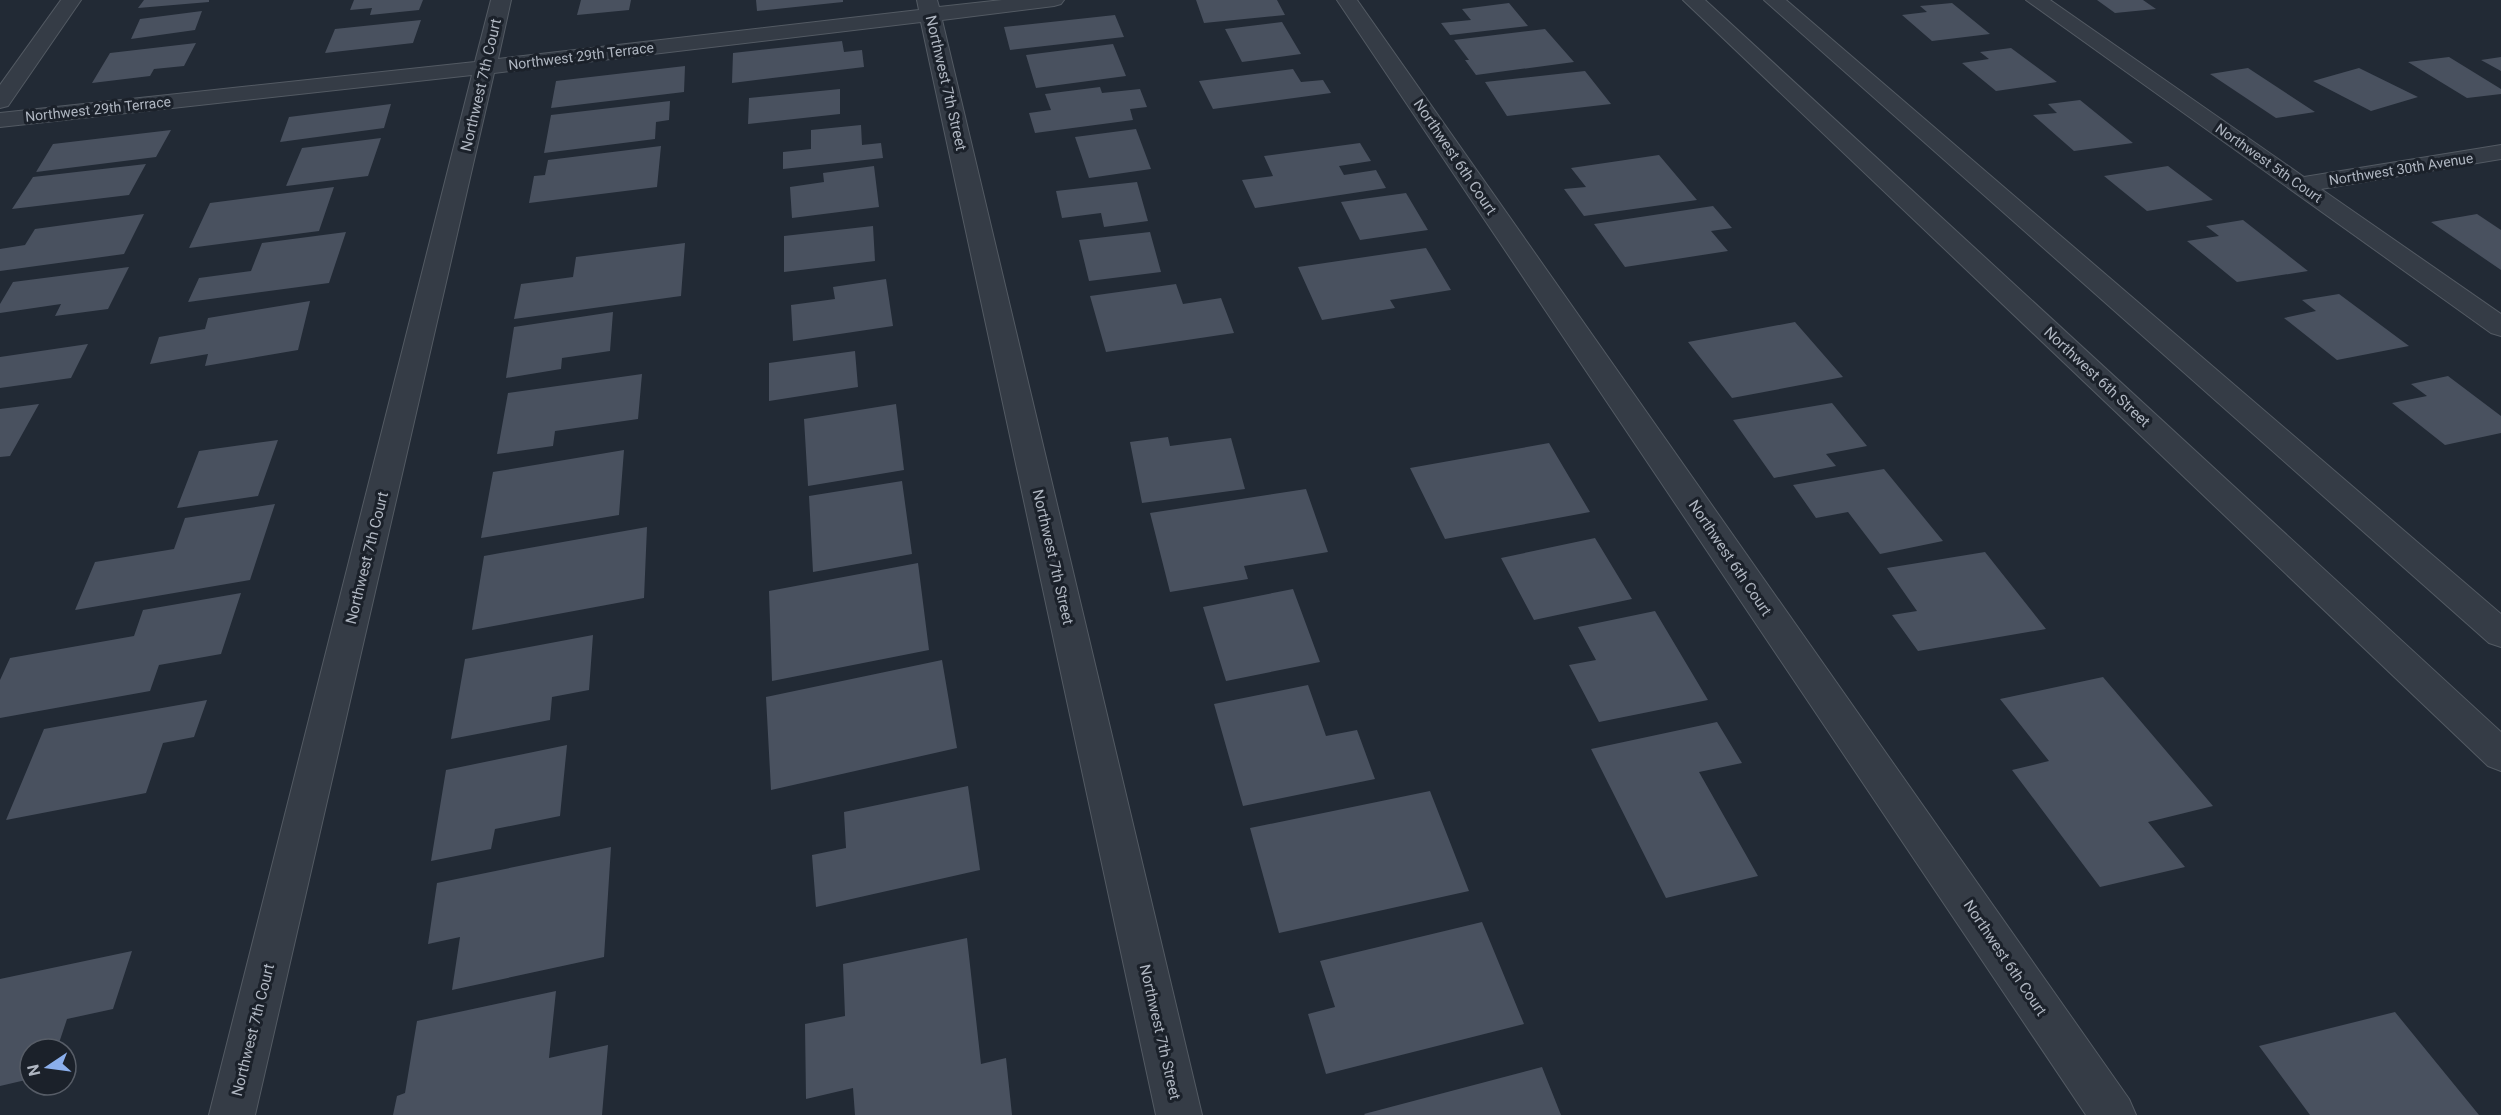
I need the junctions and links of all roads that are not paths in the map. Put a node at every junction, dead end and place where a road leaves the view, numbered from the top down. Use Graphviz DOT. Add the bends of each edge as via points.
graph roads {
  1 [pos="70,0"];
  2 [pos="501,0"];
  3 [pos="1054,0"];
  4 [pos="1347,0"];
  5 [pos="1693,0"];
  6 [pos="1774,0"];
  7 [pos="2036,0"];
  8 [pos="929,7"];
  9 [pos="485,67"];
  10 [pos="0,101"];
  11 [pos="0,120"];
  12 [pos="2501,152"];
  13 [pos="2300,185"];
  14 [pos="2501,327"];
  15 [pos="2501,634"];
  16 [pos="2501,755"];
  17 [pos="232,1115"];
  18 [pos="1179,1115"];
  19 [pos="2113,1115"];
  1 -- 10 [label="street"];
  2 -- 9 [label="street, Northwest 7th Court"];
  3 -- 8 [label="street, Northwest 29th Terrace"];
  4 -- 19 [label="street, Northwest 6th Court"];
  5 -- 16 [label="street, Northwest 6th Street"];
  6 -- 15 [label="street"];
  7 -- 13 [label="street, Northwest 5th Court"];
  8 -- 9 [label="street, Northwest 29th Terrace"];
  8 -- 18 [label="street, Northwest 7th Street"];
  9 -- 11 [label="street, Northwest 29th Terrace"];
  9 -- 17 [label="street, Northwest 7th Court"];
  12 -- 13 [label="street, Northwest 30th Avenue"];
  13 -- 14 [label="street, Northwest 5th Court"];
}
